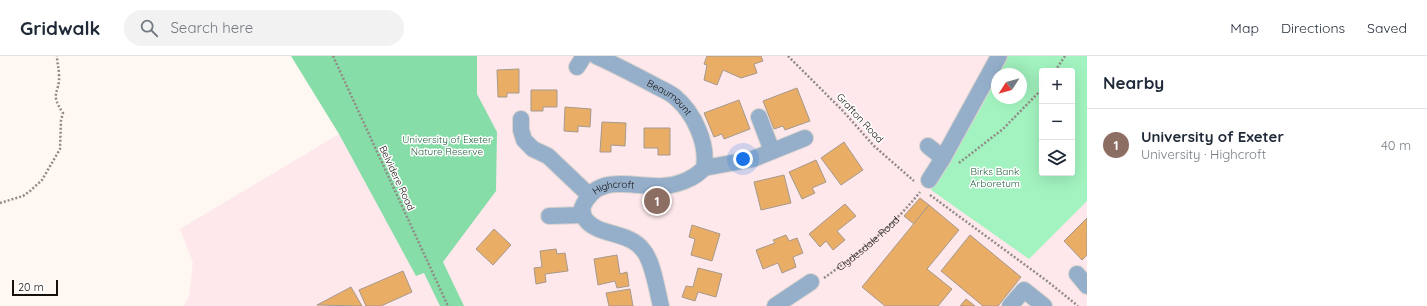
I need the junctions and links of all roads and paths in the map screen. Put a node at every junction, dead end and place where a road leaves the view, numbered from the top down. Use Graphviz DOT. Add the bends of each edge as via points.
graph roads {
  1 [pos="57,56"];
  2 [pos="333,56"];
  3 [pos="596,56"];
  4 [pos="788,56"];
  5 [pos="999,56"];
  6 [pos="1065,56"];
  7 [pos="1057,68"];
  8 [pos="1039,92"];
  9 [pos="759,117"];
  10 [pos="521,119"];
  11 [pos="804,138"];
  12 [pos="928,146"];
  13 [pos="772,151"];
  14 [pos="950,161"];
  15 [pos="704,168"];
  16 [pos="926,185"];
  17 [pos="589,195"];
  18 [pos="0,203"];
  19 [pos="584,215"];
  20 [pos="548,216"];
  21 [pos="811,282"];
  22 [pos="448,306"];
  23 [pos="661,306"];
  24 [pos="775,306"];
  25 [pos="1010,306"];
  26 [pos="1044,306"];
  27 [pos="1078,306"];
  1 -- 18 [label="path" via="60,78 55,98 63,113 60,149 42,180 30,191 16,199"];
  2 -- 22 [label="path, Belvidere Road"];
  3 -- 15 [label="street, Beaumount" via="675,96 695,122 706,159"];
  4 -- 16 [label="path, Grafton Road" via="874,146"];
  5 -- 14 [label="street"];
  6 -- 7 [label="path"];
  8 -- 14 [label="path" via="1003,128"];
  9 -- 13 [label="street"];
  10 -- 17 [label="street" via="524,140 533,149 548,156"];
  11 -- 13 [label="street"];
  12 -- 14 [label="street"];
  13 -- 15 [label="street" via="753,159"];
  14 -- 16 [label="street"];
  15 -- 17 [label="street, Highcroft" via="684,182 663,186 617,183 603,186"];
  16 -- 21 [label="path, Clydesdale Road" via="882,232 821,280"];
  16 -- 27 [label="path, Grafton Road"];
  17 -- 19 [label="street, Highcroft" via="582,208"];
  19 -- 20 [label="street"];
  19 -- 23 [label="street" via="592,225 628,238 643,249 648,258"];
  21 -- 24 [label="street"];
  25 -- 26 [label="street" via="1024,290"];
}
